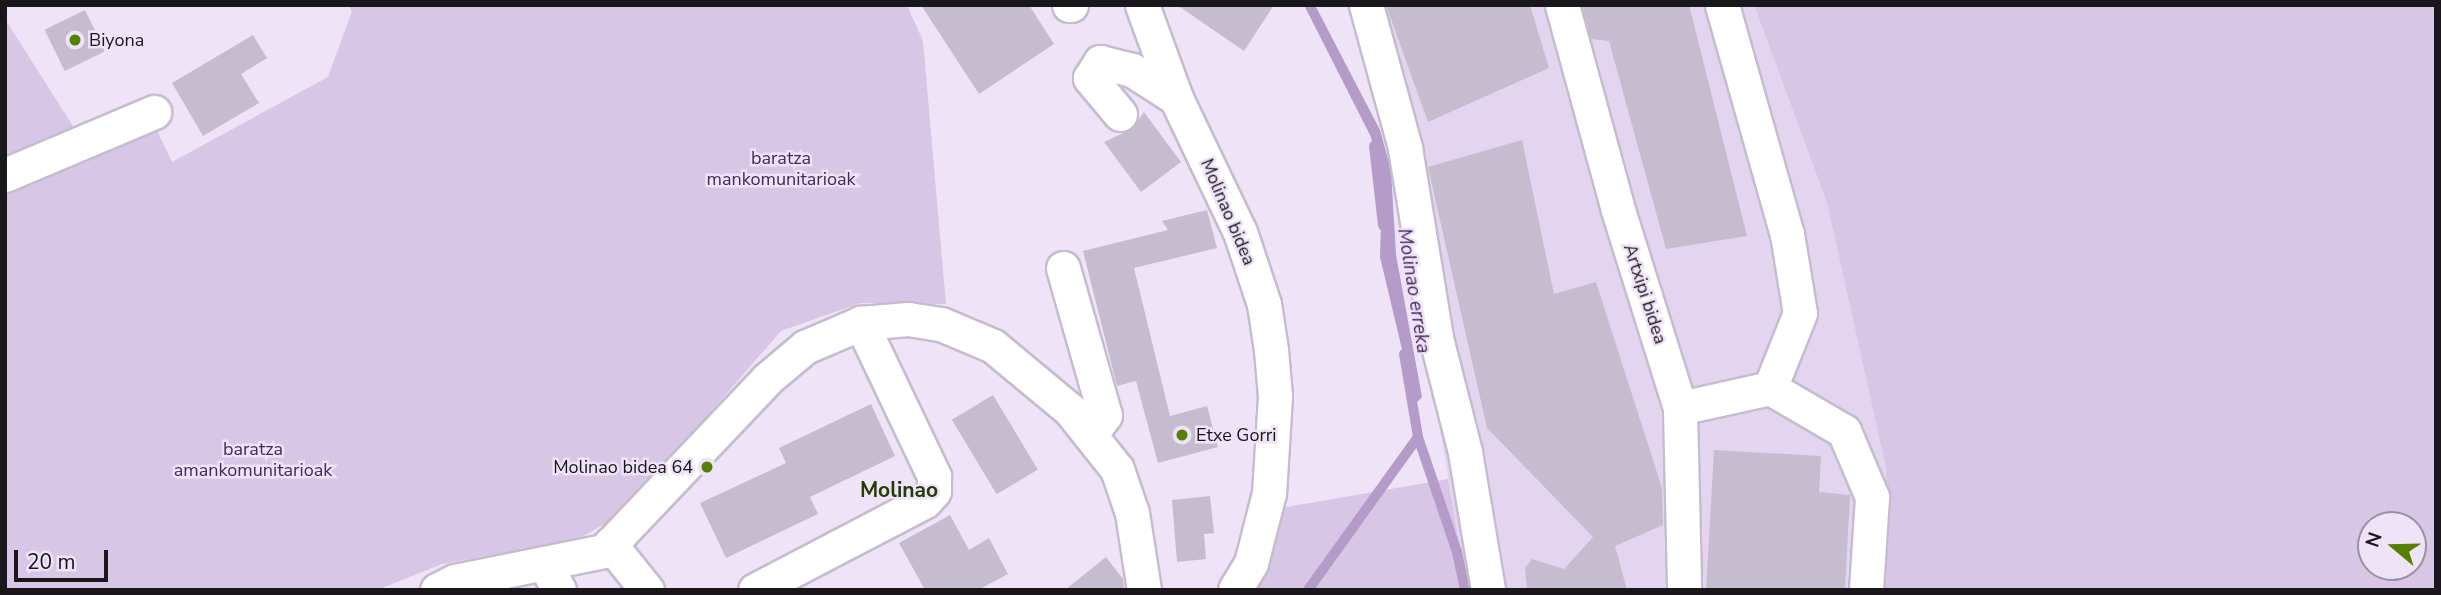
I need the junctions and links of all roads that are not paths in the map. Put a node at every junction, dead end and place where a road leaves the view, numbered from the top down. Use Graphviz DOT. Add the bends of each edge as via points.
graph roads {
  1 [pos="1142,5"];
  2 [pos="1366,5"];
  3 [pos="1562,5"];
  4 [pos="1723,5"];
  5 [pos="1176,98"];
  6 [pos="154,112"];
  7 [pos="1120,114"];
  8 [pos="5,175"];
  9 [pos="1063,268"];
  10 [pos="861,323"];
  11 [pos="1770,388"];
  12 [pos="1680,408"];
  13 [pos="1090,435"];
  14 [pos="610,544"];
  15 [pos="552,576"];
  16 [pos="436,590"];
  17 [pos="647,590"];
  18 [pos="755,590"];
  19 [pos="1144,590"];
  20 [pos="1234,590"];
  21 [pos="1488,590"];
  22 [pos="1684,590"];
  23 [pos="1866,590"];
  1 -- 5 [label="street, Molinao bidea"];
  2 -- 21 [label="street" via="1405,148 1436,338 1465,452"];
  3 -- 12 [label="street, Artxipi bidea" via="1618,210"];
  4 -- 11 [label="street" via="1787,233 1800,313"];
  5 -- 7 [label="street" via="1132,70 1100,62 1090,78"];
  5 -- 20 [label="street, Molinao bidea" via="1240,232 1264,304 1271,350 1275,408 1269,493 1251,563"];
  6 -- 8 [label="street"];
  9 -- 13 [label="street" via="1105,415"];
  10 -- 13 [label="street" via="908,319 941,324 993,346 1034,376"];
  10 -- 14 [label="street" via="805,347 767,379"];
  10 -- 18 [label="street" via="934,476 934,491 925,501"];
  11 -- 12 [label="street"];
  11 -- 23 [label="street" via="1844,430 1872,497"];
  12 -- 22 [label="street, Artxipi bidea"];
  13 -- 19 [label="street" via="1117,469 1132,513"];
  14 -- 15 [label="street"];
  14 -- 17 [label="street"];
  15 -- 16 [label="street" via="455,581"];
}
